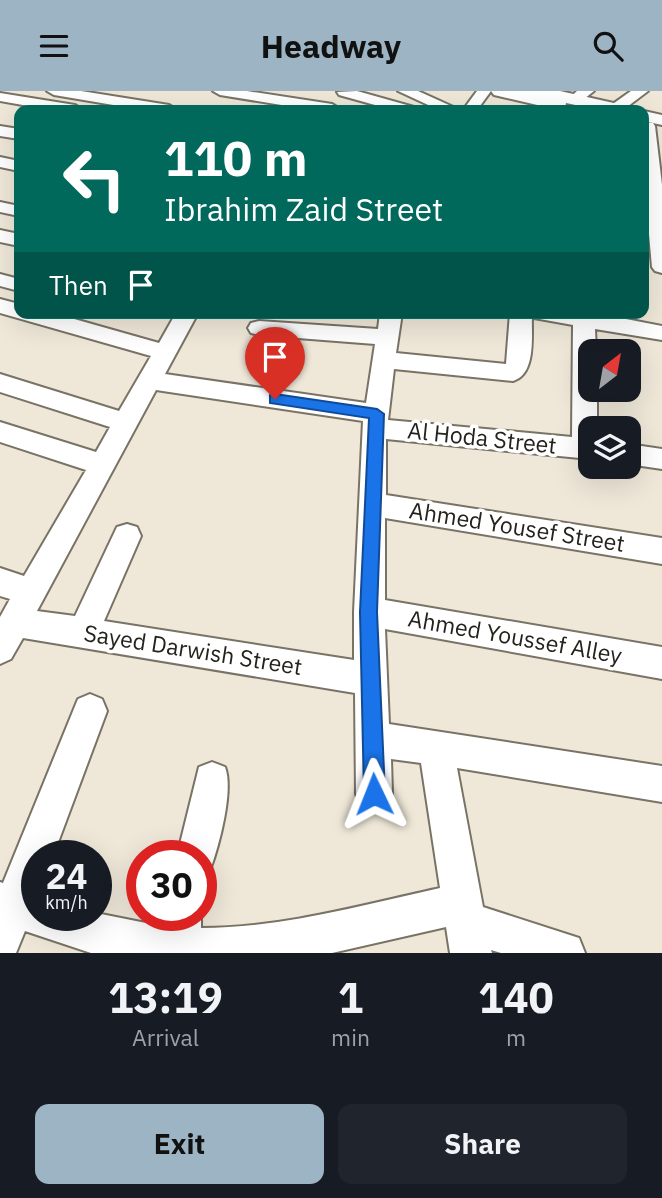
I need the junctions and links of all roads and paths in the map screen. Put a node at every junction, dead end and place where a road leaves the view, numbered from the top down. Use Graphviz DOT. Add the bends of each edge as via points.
graph roads {
  1 [pos="54,91"];
  2 [pos="220,91"];
  3 [pos="405,91"];
  4 [pos="500,91"];
  5 [pos="641,91"];
  6 [pos="344,92"];
  7 [pos="544,92"];
  8 [pos="0,97"];
  9 [pos="581,100"];
  10 [pos="46,105"];
  11 [pos="139,105"];
  12 [pos="303,105"];
  13 [pos="391,105"];
  14 [pos="440,105"];
  15 [pos="600,105"];
  16 [pos="624,105"];
  17 [pos="650,129"];
  18 [pos="651,209"];
  19 [pos="662,265"];
  20 [pos="48,319"];
  21 [pos="102,319"];
  22 [pos="184,319"];
  23 [pos="521,319"];
  24 [pos="584,319"];
  25 [pos="594,319"];
  26 [pos="259,328"];
  27 [pos="91,331"];
  28 [pos="662,333"];
  29 [pos="387,337"];
  30 [pos="165,352"];
  31 [pos="149,380"];
  32 [pos="0,383"];
  33 [pos="586,416"];
  34 [pos="375,421"];
  35 [pos="127,423"];
  36 [pos="0,432"];
  37 [pos="578,448"];
  38 [pos="641,456"];
  39 [pos="662,459"];
  40 [pos="104,465"];
  41 [pos="372,504"];
  42 [pos="127,536"];
  43 [pos="662,551"];
  44 [pos="0,582"];
  45 [pos="32,593"];
  46 [pos="369,612"];
  47 [pos="83,633"];
  48 [pos="8,635"];
  49 [pos="662,663"];
  50 [pos="370,679"];
  51 [pos="90,711"];
  52 [pos="372,739"];
  53 [pos="436,747"];
  54 [pos="212,780"];
  55 [pos="662,784"];
  56 [pos="374,794"];
  57 [pos="199,840"];
  58 [pos="4,917"];
  59 [pos="466,926"];
  60 [pos="179,939"];
  61 [pos="564,953"];
  1 -- 11 [label="street"];
  2 -- 12 [label="street"];
  3 -- 14 [label="street"];
  4 -- 9 [label="street"];
  5 -- 16 [label="street"];
  6 -- 13 [label="street"];
  7 -- 9 [label="street"];
  8 -- 10 [label="street"];
  9 -- 15 [label="street"];
  17 -- 18 [label="street"];
  18 -- 19 [label="street"];
  20 -- 27 [label="street"];
  21 -- 27 [label="street"];
  22 -- 30 [label="street"];
  23 -- 29 [label="street" via="513,373"];
  24 -- 33 [label="street"];
  25 -- 28 [label="street"];
  26 -- 29 [label="street"];
  27 -- 30 [label="street"];
  29 -- 34 [label="street"];
  30 -- 31 [label="street"];
  31 -- 34 [label="street, Al Hoda Street"];
  31 -- 35 [label="street"];
  32 -- 35 [label="street"];
  34 -- 37 [label="street, Al Hoda Street"];
  34 -- 41 [label="street"];
  35 -- 40 [label="street"];
  36 -- 40 [label="street"];
  38 -- 39 [label="street"];
  40 -- 45 [label="street"];
  41 -- 43 [label="street, Ahmed Yousef Street"];
  41 -- 46 [label="street"];
  42 -- 47 [label="street"];
  44 -- 45 [label="street"];
  45 -- 48 [label="street"];
  46 -- 49 [label="street, Ahmed Youssef Alley"];
  46 -- 50 [label="street"];
  47 -- 48 [label="street, Sayed Darwish Street"];
  47 -- 50 [label="street, Sayed Darwish Street"];
  50 -- 52 [label="street"];
  51 -- 58 [label="street"];
  52 -- 53 [label="street"];
  52 -- 56 [label="street"];
  53 -- 55 [label="street"];
  53 -- 59 [label="street"];
  54 -- 57 [label="street"];
  58 -- 60 [label="street" via="111,937"];
  59 -- 60 [label="street" via="227,949"];
  59 -- 61 [label="street"];
}
